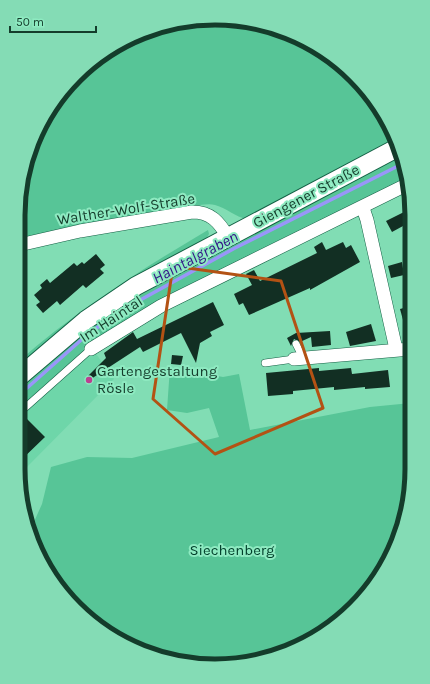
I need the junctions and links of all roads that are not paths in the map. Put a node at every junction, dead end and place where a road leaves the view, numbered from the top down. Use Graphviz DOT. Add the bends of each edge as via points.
graph roads {
  1 [pos="394,150"];
  2 [pos="402,187"];
  3 [pos="363,208"];
  4 [pos="228,237"];
  5 [pos="25,244"];
  6 [pos="296,344"];
  7 [pos="91,349"];
  8 [pos="396,349"];
  9 [pos="405,349"];
  10 [pos="299,358"];
  11 [pos="265,363"];
  12 [pos="25,371"];
  13 [pos="25,408"];
  1 -- 4 [label="main road, Giengener Straße"];
  2 -- 3 [label="street, Im Haintal"];
  3 -- 7 [label="street, Im Haintal" via="161,306"];
  3 -- 8 [label="street"];
  4 -- 5 [label="street, Walther-Wolf-Straße" via="214,217 192,212 80,231"];
  4 -- 12 [label="main road, Giengener Straße" via="150,278 119,298 86,320"];
  6 -- 10 [label="lane"];
  7 -- 13 [label="lane, Im Haintal"];
  8 -- 9 [label="street"];
  8 -- 10 [label="street"];
  10 -- 11 [label="lane"];
}
